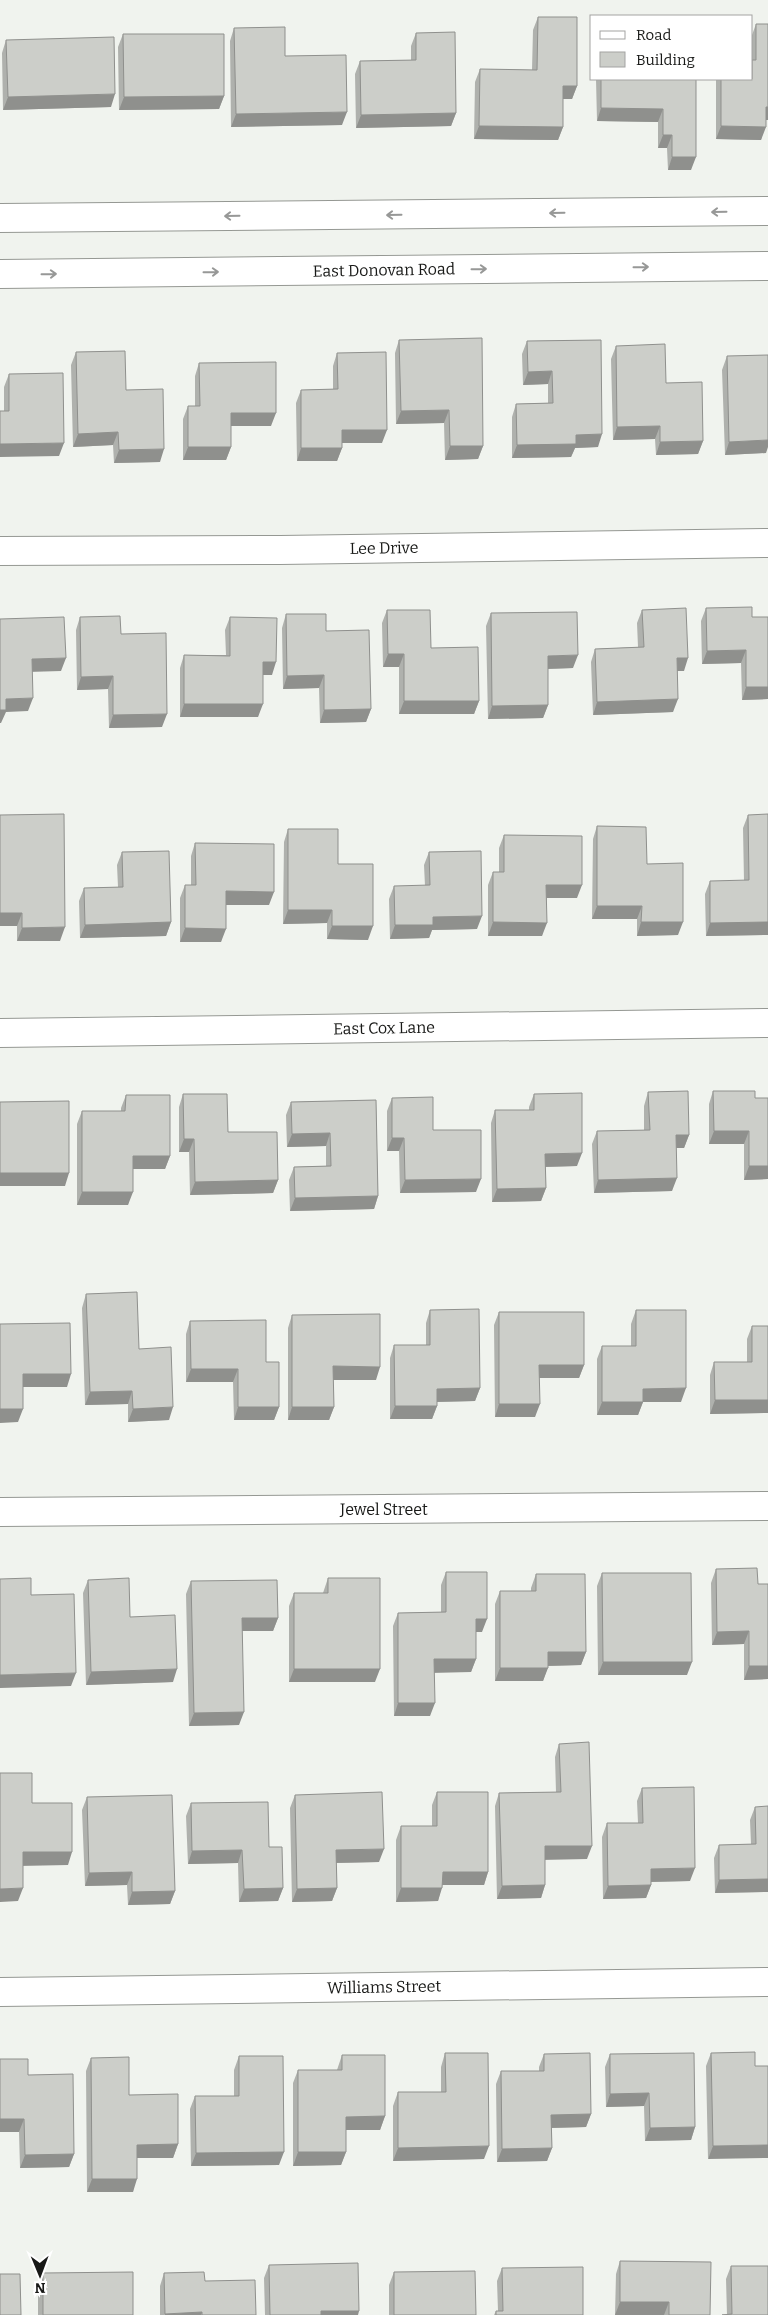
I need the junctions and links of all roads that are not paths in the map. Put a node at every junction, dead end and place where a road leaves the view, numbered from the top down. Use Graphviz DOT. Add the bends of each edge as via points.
graph roads {
  1 [pos="768,211"];
  2 [pos="0,218"];
  3 [pos="768,266"];
  4 [pos="0,274"];
  5 [pos="768,543"];
  6 [pos="0,551"];
  7 [pos="768,1024"];
  8 [pos="0,1033"];
  9 [pos="768,1506"];
  10 [pos="0,1512"];
  11 [pos="768,1982"];
  12 [pos="0,1992"];
  1 -- 2 [label="street, one-way"];
  4 -- 3 [label="street, East Donovan Road, one-way"];
  5 -- 6 [label="street, Lee Drive"];
  7 -- 8 [label="street, East Cox Lane"];
  9 -- 10 [label="street, Jewel Street"];
  11 -- 12 [label="street, Williams Street"];
}
